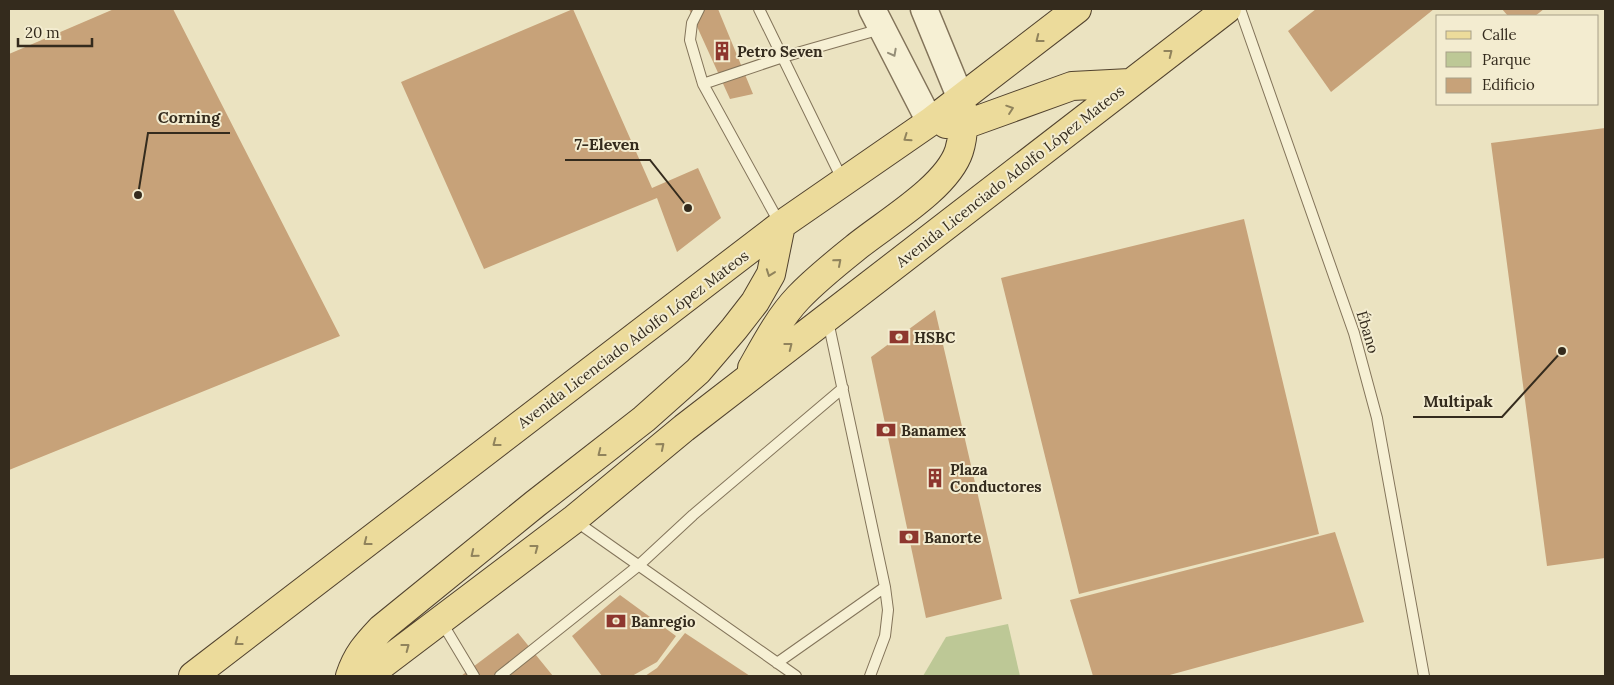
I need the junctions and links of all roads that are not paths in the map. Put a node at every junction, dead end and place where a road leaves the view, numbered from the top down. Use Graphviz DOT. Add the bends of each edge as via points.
graph roads {
  1 [pos="699,9"];
  2 [pos="759,9"];
  3 [pos="924,9"];
  4 [pos="1077,9"];
  5 [pos="1227,9"];
  6 [pos="1240,9"];
  7 [pos="877,19"];
  8 [pos="783,56"];
  9 [pos="1130,83"];
  10 [pos="703,84"];
  11 [pos="963,112"];
  12 [pos="930,122"];
  13 [pos="844,182"];
  14 [pos="781,225"];
  15 [pos="827,317"];
  16 [pos="743,382"];
  17 [pos="843,388"];
  18 [pos="573,520"];
  19 [pos="638,566"];
  20 [pos="885,587"];
  21 [pos="440,620"];
  22 [pos="777,663"];
  23 [pos="194,676"];
  24 [pos="350,676"];
  25 [pos="367,676"];
  26 [pos="474,676"];
  27 [pos="500,676"];
  28 [pos="796,676"];
  29 [pos="870,676"];
  30 [pos="1424,676"];
  1 -- 10 [label="lane" via="692,23 690,40"];
  2 -- 8 [label="lane"];
  3 -- 11 [label="street"];
  4 -- 11 [label="main road, one-way"];
  9 -- 5 [label="main road, Avenida Licenciado Adolfo López Mateos, one-way"];
  6 -- 30 [label="lane, Ébano" via="1357,343 1377,418"];
  7 -- 8 [label="lane"];
  7 -- 12 [label="street, one-way"];
  8 -- 10 [label="lane"];
  8 -- 13 [label="lane"];
  11 -- 9 [label="main road, one-way" via="1072,86"];
  9 -- 15 [label="main road, Avenida Licenciado Adolfo López Mateos"];
  10 -- 14 [label="lane"];
  11 -- 12 [label="main road"];
  16 -- 11 [label="main road, one-way" via="797,299 854,248 942,179 959,152"];
  12 -- 13 [label="main road, Avenida Licenciado Adolfo López Mateos, one-way"];
  13 -- 14 [label="main road, Avenida Licenciado Adolfo López Mateos"];
  14 -- 23 [label="main road, Avenida Licenciado Adolfo López Mateos, one-way"];
  14 -- 24 [label="main road, one-way" via="771,274 734,329 698,371 644,419 381,629 364,647"];
  16 -- 15 [label="main road, Avenida Licenciado Adolfo López Mateos, one-way"];
  15 -- 17 [label="lane"];
  18 -- 16 [label="main road, Avenida Licenciado Adolfo López Mateos, one-way"];
  17 -- 19 [label="lane"];
  17 -- 20 [label="lane"];
  18 -- 19 [label="lane"];
  21 -- 18 [label="main road, Avenida Licenciado Adolfo López Mateos, one-way"];
  19 -- 22 [label="lane"];
  19 -- 27 [label="lane"];
  20 -- 22 [label="lane"];
  20 -- 29 [label="lane" via="888,610 884,636"];
  25 -- 21 [label="main road, Avenida Licenciado Adolfo López Mateos, one-way"];
  21 -- 26 [label="lane"];
  22 -- 28 [label="lane"];
}
